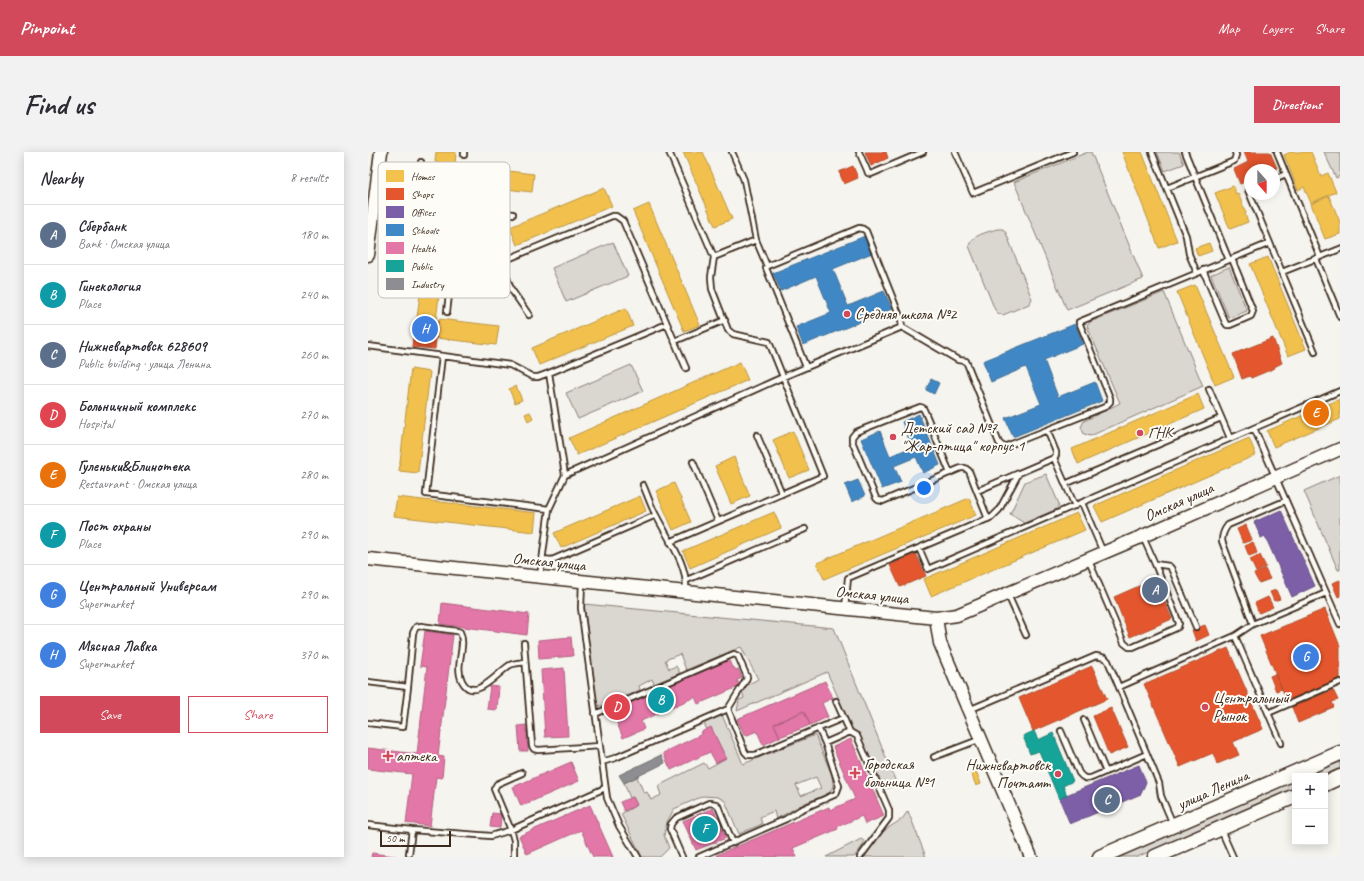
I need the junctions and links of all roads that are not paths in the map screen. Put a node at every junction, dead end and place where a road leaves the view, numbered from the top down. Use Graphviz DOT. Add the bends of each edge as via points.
graph roads {
  1 [pos="380,152"];
  2 [pos="669,152"];
  3 [pos="732,152"];
  4 [pos="858,152"];
  5 [pos="923,152"];
  6 [pos="955,152"];
  7 [pos="1073,152"];
  8 [pos="1152,152"];
  9 [pos="1185,152"];
  10 [pos="1235,152"];
  11 [pos="1277,152"];
  12 [pos="379,162"];
  13 [pos="378,170"];
  14 [pos="1286,174"];
  15 [pos="1195,177"];
  16 [pos="1280,177"];
  17 [pos="1167,188"];
  18 [pos="375,198"];
  19 [pos="378,198"];
  20 [pos="1252,200"];
  21 [pos="510,214"];
  22 [pos="513,214"];
  23 [pos="756,240"];
  24 [pos="1270,243"];
  25 [pos="1340,249"];
  26 [pos="368,256"];
  27 [pos="714,257"];
  28 [pos="510,258"];
  29 [pos="1318,258"];
  30 [pos="1230,259"];
  31 [pos="767,266"];
  32 [pos="1204,270"];
  33 [pos="1282,272"];
  34 [pos="1197,273"];
  35 [pos="510,286"];
  36 [pos="449,298"];
  37 [pos="447,312"];
  38 [pos="529,314"];
  39 [pos="1340,317"];
  40 [pos="725,320"];
  41 [pos="667,324"];
  42 [pos="902,327"];
  43 [pos="675,341"];
  44 [pos="368,346"];
  45 [pos="1315,352"];
  46 [pos="442,356"];
  47 [pos="806,367"];
  48 [pos="686,368"];
  49 [pos="549,373"];
  50 [pos="783,377"];
  51 [pos="1209,389"];
  52 [pos="1340,391"];
  53 [pos="1221,418"];
  54 [pos="1254,428"];
  55 [pos="1047,430"];
  56 [pos="757,434"];
  57 [pos="1230,438"];
  58 [pos="1340,449"];
  59 [pos="1054,458"];
  60 [pos="693,462"];
  61 [pos="950,473"];
  62 [pos="1019,473"];
  63 [pos="565,475"];
  64 [pos="1276,478"];
  65 [pos="1065,484"];
  66 [pos="643,485"];
  67 [pos="977,491"];
  68 [pos="782,494"];
  69 [pos="1286,501"];
  70 [pos="1082,503"];
  71 [pos="1075,506"];
  72 [pos="549,509"];
  73 [pos="656,515"];
  74 [pos="988,519"];
  75 [pos="718,520"];
  76 [pos="805,529"];
  77 [pos="1143,536"];
  78 [pos="670,542"];
  79 [pos="919,548"];
  80 [pos="1103,552"];
  81 [pos="368,559"];
  82 [pos="542,559"];
  83 [pos="1088,559"];
  84 [pos="1155,564"];
  85 [pos="540,577"];
  86 [pos="582,582"];
  87 [pos="686,586"];
  88 [pos="1007,593"];
  89 [pos="1326,593"];
  90 [pos="845,608"];
  91 [pos="936,618"];
  92 [pos="1253,624"];
  93 [pos="1340,624"];
  94 [pos="1196,627"];
  95 [pos="1026,636"];
  96 [pos="1235,636"];
  97 [pos="524,643"];
  98 [pos="525,662"];
  99 [pos="368,682"];
  100 [pos="1340,682"];
  101 [pos="408,687"];
  102 [pos="1118,687"];
  103 [pos="836,702"];
  104 [pos="728,709"];
  105 [pos="968,710"];
  106 [pos="1268,713"];
  107 [pos="595,714"];
  108 [pos="843,718"];
  109 [pos="1084,720"];
  110 [pos="368,723"];
  111 [pos="818,728"];
  112 [pos="1061,731"];
  113 [pos="850,732"];
  114 [pos="981,739"];
  115 [pos="825,743"];
  116 [pos="1281,743"];
  117 [pos="600,746"];
  118 [pos="1340,753"];
  119 [pos="1148,754"];
  120 [pos="934,757"];
  121 [pos="602,762"];
  122 [pos="1106,772"];
  123 [pos="522,773"];
  124 [pos="1340,777"];
  125 [pos="1328,783"];
  126 [pos="605,788"];
  127 [pos="1292,797"];
  128 [pos="368,824"];
  129 [pos="1174,825"];
  130 [pos="1220,829"];
  131 [pos="412,830"];
  132 [pos="511,830"];
  133 [pos="734,842"];
  134 [pos="409,854"];
  135 [pos="514,857"];
  136 [pos="638,857"];
  137 [pos="682,857"];
  138 [pos="700,857"];
  139 [pos="860,857"];
  140 [pos="1031,857"];
  141 [pos="1100,857"];
  142 [pos="1155,857"];
  143 [pos="1233,857"];
  1 -- 12 [label="main road"];
  2 -- 27 [label="lane"];
  3 -- 23 [label="lane" via="744,180"];
  4 -- 5 [label="lane" via="868,173 871,174"];
  6 -- 7 [label="lane" via="972,193"];
  8 -- 17 [label="lane"];
  9 -- 15 [label="lane"];
  10 -- 15 [label="lane" via="1234,160"];
  11 -- 14 [label="lane"];
  13 -- 18 [label="main road"];
  14 -- 16 [label="lane"];
  14 -- 29 [label="lane"];
  15 -- 17 [label="lane"];
  15 -- 30 [label="lane"];
  17 -- 34 [label="lane"];
  18 -- 19 [label="lane"];
  18 -- 26 [label="main road"];
  20 -- 24 [label="lane"];
  21 -- 22 [label="lane"];
  23 -- 27 [label="lane"];
  23 -- 31 [label="lane"];
  24 -- 30 [label="lane"];
  24 -- 33 [label="lane"];
  25 -- 29 [label="lane"];
  27 -- 40 [label="lane" via="712,289"];
  28 -- 41 [label="lane" via="616,216 623,221"];
  29 -- 33 [label="lane"];
  29 -- 39 [label="lane"];
  30 -- 32 [label="lane"];
  30 -- 32 [label="lane" via="1253,312 1251,316 1230,325 1225,322"];
  31 -- 42 [label="lane" via="859,228 863,229 901,319"];
  31 -- 47 [label="lane"];
  32 -- 34 [label="lane"];
  33 -- 45 [label="lane"];
  34 -- 55 [label="lane" via="1079,322 1110,402 1105,407"];
  35 -- 38 [label="lane"];
  36 -- 37 [label="lane"];
  40 -- 43 [label="lane"];
  40 -- 50 [label="lane" via="728,330 733,334 769,342"];
  41 -- 43 [label="lane"];
  41 -- 49 [label="lane"];
  42 -- 47 [label="lane"];
  42 -- 55 [label="lane" via="958,360 966,361 1002,446"];
  43 -- 48 [label="lane"];
  44 -- 46 [label="lane"];
  46 -- 49 [label="lane" via="510,365 533,377"];
  46 -- 72 [label="lane" via="426,494"];
  47 -- 50 [label="lane"];
  49 -- 63 [label="lane"];
  50 -- 63 [label="lane"];
  50 -- 68 [label="lane" via="823,476"];
  51 -- 53 [label="lane"];
  52 -- 54 [label="lane"];
  53 -- 57 [label="lane"];
  53 -- 65 [label="lane"];
  54 -- 57 [label="lane"];
  54 -- 64 [label="lane"];
  55 -- 59 [label="lane" via="1056,452"];
  56 -- 68 [label="lane"];
  57 -- 70 [label="lane"];
  58 -- 64 [label="main road, Омская улица"];
  59 -- 62 [label="lane"];
  59 -- 65 [label="lane"];
  60 -- 75 [label="lane"];
  61 -- 61 [label="lane" via="878,500 852,438 856,432 923,408"];
  61 -- 67 [label="lane" via="961,468 967,469"];
  62 -- 67 [label="lane"];
  62 -- 74 [label="lane" via="999,510"];
  63 -- 72 [label="lane"];
  64 -- 69 [label="lane"];
  64 -- 77 [label="main road, Омская улица"];
  65 -- 71 [label="lane"];
  66 -- 73 [label="lane"];
  67 -- 74 [label="lane"];
  68 -- 75 [label="lane"];
  69 -- 89 [label="lane"];
  69 -- 92 [label="lane" via="1228,526 1222,535"];
  70 -- 71 [label="lane"];
  70 -- 80 [label="lane"];
  71 -- 79 [label="lane" via="928,569"];
  72 -- 82 [label="lane"];
  73 -- 78 [label="lane"];
  73 -- 82 [label="lane" via="552,560"];
  74 -- 79 [label="lane"];
  75 -- 78 [label="lane"];
  76 -- 87 [label="lane"];
  77 -- 80 [label="main road, Омская улица"];
  77 -- 84 [label="lane"];
  78 -- 87 [label="lane" via="677,554"];
  79 -- 90 [label="lane" via="848,578"];
  80 -- 83 [label="main road, Омская улица"];
  81 -- 85 [label="main road, Омская улица"];
  82 -- 85 [label="lane"];
  83 -- 84 [label="lane" via="1124,643 1129,647 1178,627 1179,623"];
  83 -- 88 [label="main road, Омская улица"];
  84 -- 94 [label="lane" via="1171,568"];
  85 -- 86 [label="main road, Омская улица"];
  86 -- 87 [label="main road, Омская улица"];
  86 -- 107 [label="lane" via="581,608"];
  87 -- 90 [label="main road, Омская улица"];
  88 -- 91 [label="main road, Омская улица" via="957,615"];
  88 -- 95 [label="lane"];
  89 -- 92 [label="lane"];
  89 -- 93 [label="lane"];
  90 -- 91 [label="main road, Омская улица"];
  91 -- 105 [label="main road" via="940,643"];
  92 -- 96 [label="lane"];
  96 -- 102 [label="lane"];
  96 -- 106 [label="lane"];
  97 -- 98 [label="lane"];
  98 -- 101 [label="lane" via="510,665 482,687 468,688 460,678 460,632 416,627"];
  98 -- 117 [label="lane" via="534,749"];
  99 -- 101 [label="lane"];
  100 -- 106 [label="lane"];
  101 -- 110 [label="lane" via="403,727"];
  102 -- 105 [label="lane" via="1108,661 1096,656"];
  102 -- 119 [label="lane"];
  103 -- 108 [label="lane"];
  104 -- 107 [label="lane" via="747,677 738,656 734,654"];
  104 -- 111 [label="lane" via="745,752 751,756"];
  104 -- 121 [label="lane"];
  105 -- 114 [label="main road"];
  106 -- 116 [label="lane"];
  107 -- 117 [label="lane"];
  108 -- 111 [label="lane"];
  108 -- 113 [label="lane"];
  109 -- 122 [label="lane"];
  111 -- 115 [label="lane"];
  112 -- 122 [label="lane" via="1082,777 1091,778"];
  113 -- 115 [label="lane"];
  113 -- 139 [label="lane" via="857,736 889,810 889,818"];
  114 -- 120 [label="lane"];
  114 -- 140 [label="main road"];
  115 -- 133 [label="lane" via="839,786 836,794"];
  117 -- 121 [label="lane"];
  118 -- 129 [label="main road, улица Ленина"];
  119 -- 122 [label="lane"];
  119 -- 129 [label="lane"];
  121 -- 126 [label="lane"];
  123 -- 132 [label="lane" via="495,786 495,792"];
  124 -- 125 [label="main road"];
  126 -- 132 [label="lane"];
  126 -- 136 [label="lane" via="609,805 619,826"];
  127 -- 130 [label="main road"];
  128 -- 131 [label="lane"];
  129 -- 141 [label="main road, улица Ленина"];
  130 -- 142 [label="main road"];
  130 -- 143 [label="lane"];
  131 -- 132 [label="lane" via="490,836"];
  131 -- 134 [label="lane"];
  132 -- 135 [label="lane"];
  133 -- 137 [label="lane" via="718,806 709,804 676,818 670,824"];
  133 -- 138 [label="lane"];
}
